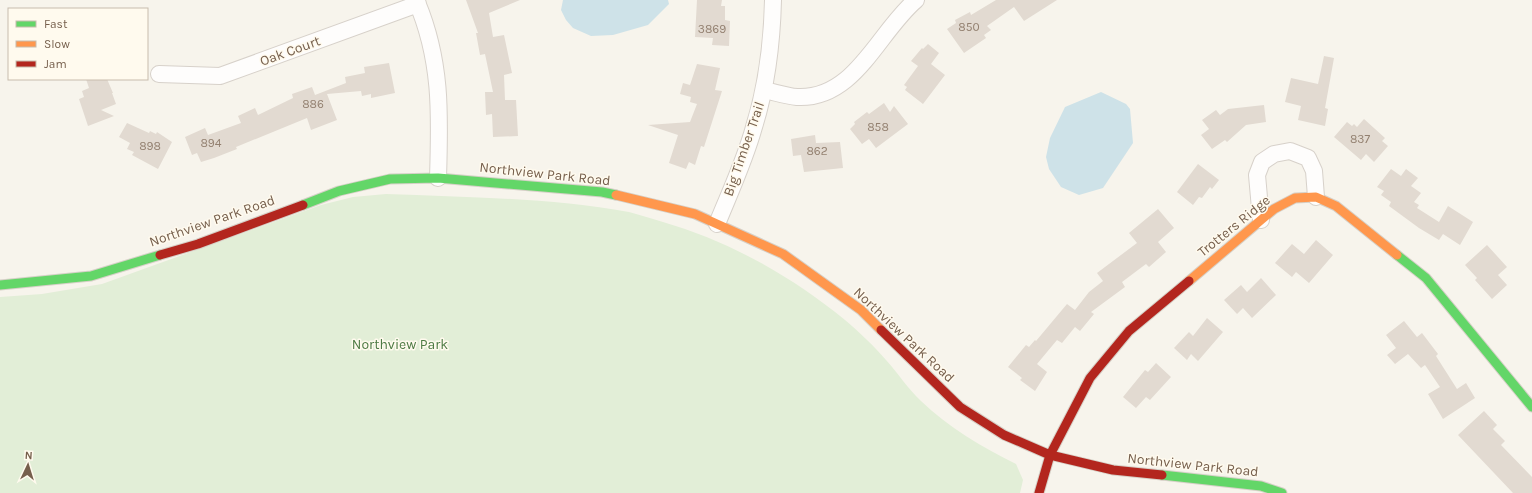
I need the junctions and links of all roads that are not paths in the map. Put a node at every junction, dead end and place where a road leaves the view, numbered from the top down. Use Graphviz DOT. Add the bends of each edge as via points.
graph roads {
  1 [pos="773,0"];
  2 [pos="916,0"];
  3 [pos="417,2"];
  4 [pos="159,74"];
  5 [pos="764,90"];
  6 [pos="438,178"];
  7 [pos="1316,197"];
  8 [pos="1261,220"];
  9 [pos="717,224"];
  10 [pos="0,285"];
  11 [pos="1532,407"];
  12 [pos="1050,454"];
  13 [pos="1039,493"];
  14 [pos="1282,493"];
  1 -- 5 [label="street, Big Timber Trail" via="771,44"];
  2 -- 5 [label="street" via="903,12 855,71 833,89 825,93 796,97"];
  3 -- 4 [label="street, Oak Court" via="220,76"];
  3 -- 6 [label="street" via="433,52 437,80 440,115"];
  5 -- 9 [label="street, Big Timber Trail" via="748,146"];
  6 -- 9 [label="street, Northview Park Road" via="602,192 695,214"];
  6 -- 10 [label="street, Northview Park Road" via="390,179 339,190 198,244 91,276"];
  7 -- 8 [label="street, Trotters Ridge" via="1295,198 1274,209"];
  7 -- 8 [label="street" via="1314,172 1308,158 1290,152 1274,154 1262,162 1257,175"];
  7 -- 11 [label="street, Trotters Ridge" via="1336,206 1426,278"];
  8 -- 12 [label="street, Trotters Ridge" via="1129,332 1090,378"];
  9 -- 12 [label="street, Northview Park Road" via="783,254 861,310 960,407 1004,434"];
  12 -- 13 [label="street, Trotters Ridge"];
  12 -- 14 [label="street, Northview Park Road" via="1113,470 1261,486"];
}
